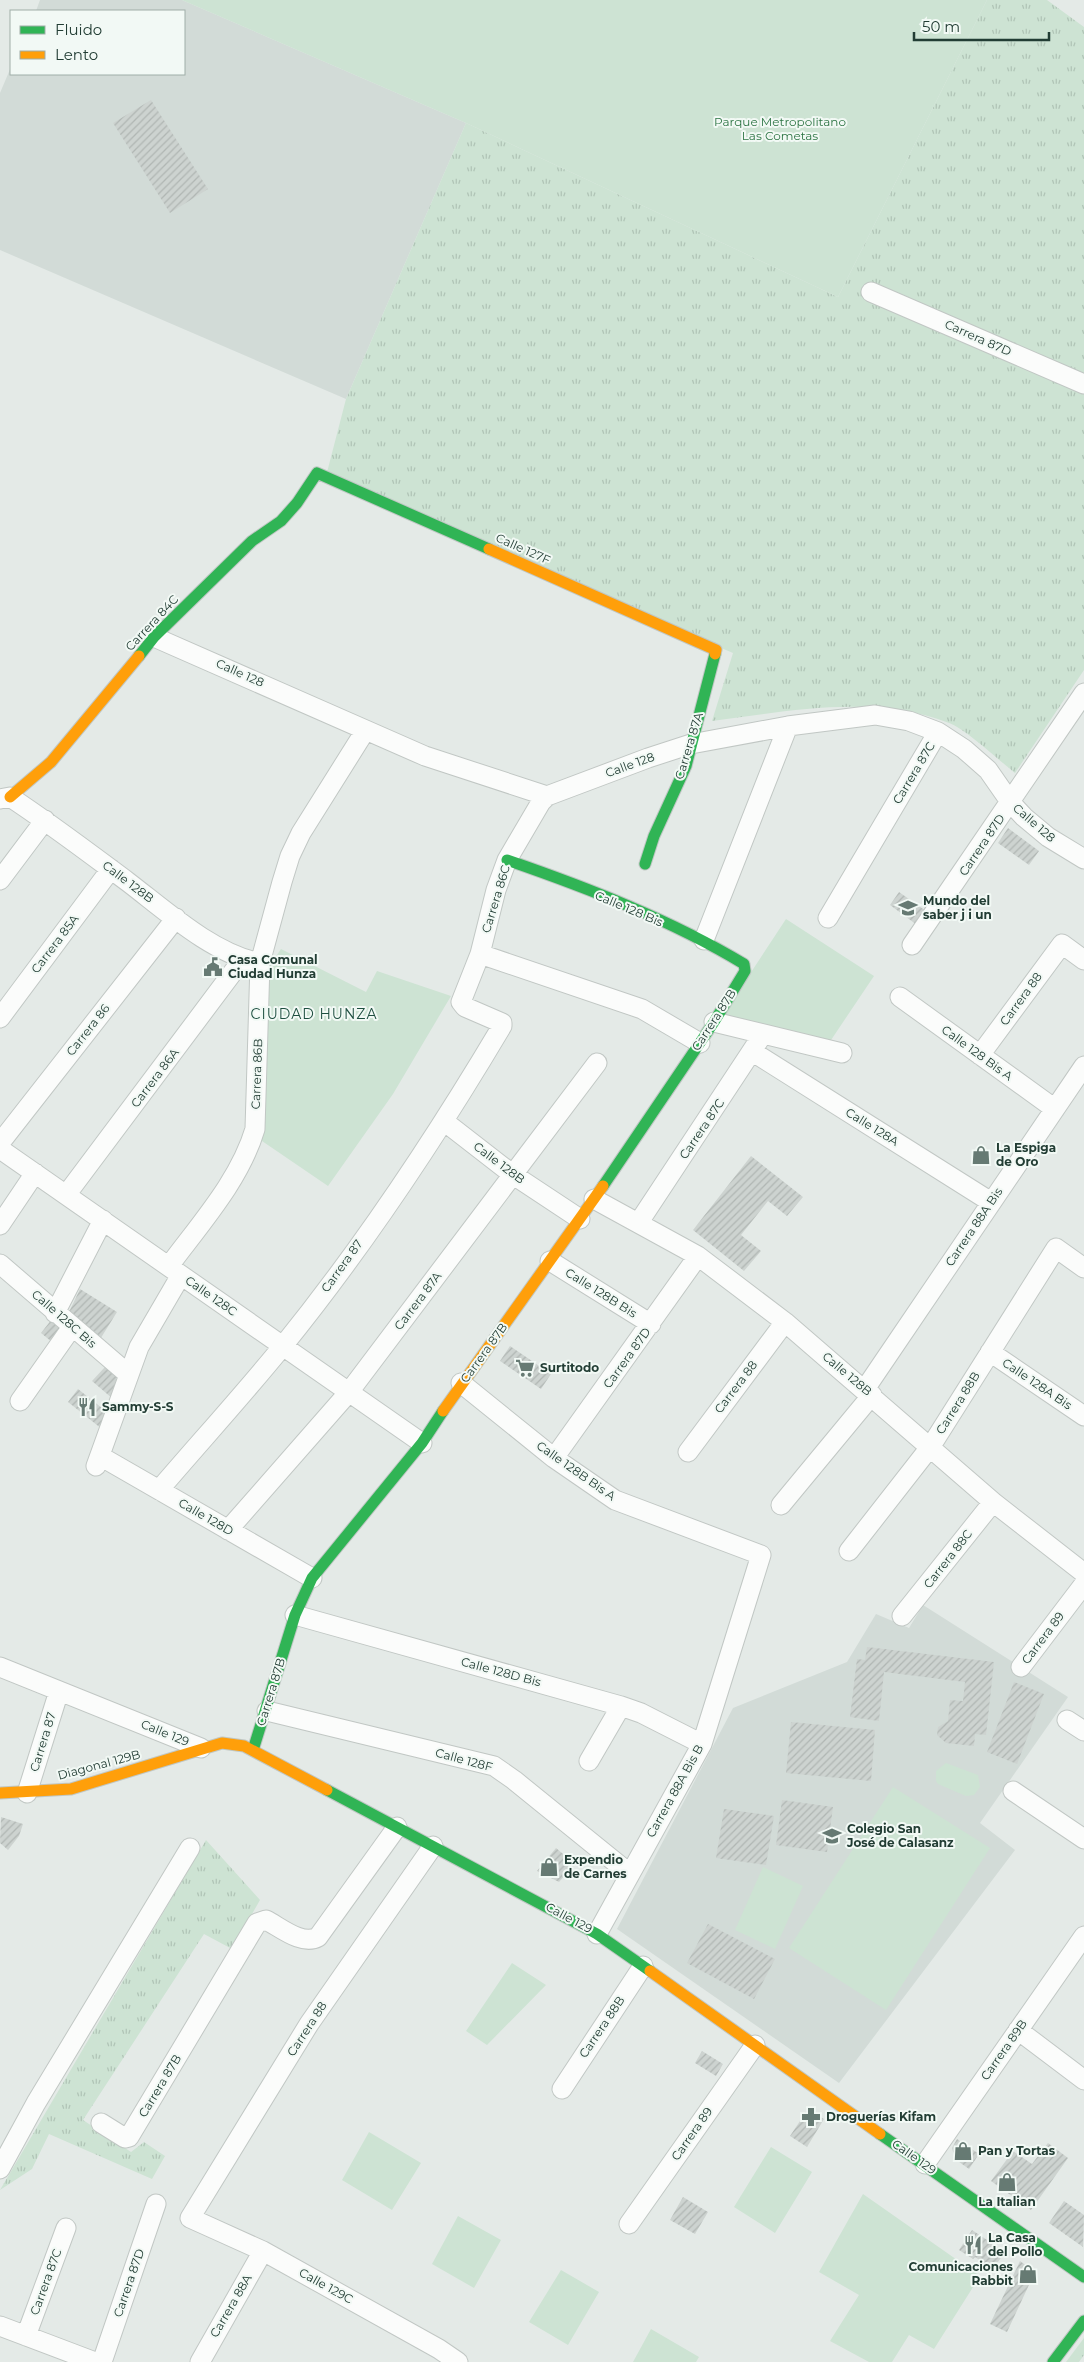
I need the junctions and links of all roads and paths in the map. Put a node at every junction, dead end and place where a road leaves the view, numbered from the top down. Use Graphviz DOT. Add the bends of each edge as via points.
graph roads {
  1 [pos="871,292"];
  2 [pos="1084,384"];
  3 [pos="317,473"];
  4 [pos="154,637"];
  5 [pos="716,652"];
  6 [pos="1084,693"];
  7 [pos="788,726"];
  8 [pos="365,731"];
  9 [pos="938,732"];
  10 [pos="691,744"];
  11 [pos="547,796"];
  12 [pos="5,798"];
  13 [pos="1011,803"];
  14 [pos="45,820"];
  15 [pos="1081,851"];
  16 [pos="507,860"];
  17 [pos="645,864"];
  18 [pos="111,869"];
  19 [pos="0,880"];
  20 [pos="176,918"];
  21 [pos="828,918"];
  22 [pos="704,940"];
  23 [pos="912,945"];
  24 [pos="480,954"];
  25 [pos="242,960"];
  26 [pos="1084,960"];
  27 [pos="260,963"];
  28 [pos="745,968"];
  29 [pos="900,997"];
  30 [pos="0,1018"];
  31 [pos="714,1022"];
  32 [pos="502,1026"];
  33 [pos="763,1034"];
  34 [pos="700,1043"];
  35 [pos="753,1052"];
  36 [pos="842,1053"];
  37 [pos="980,1055"];
  38 [pos="596,1063"];
  39 [pos="1084,1066"];
  40 [pos="1055,1109"];
  41 [pos="444,1122"];
  42 [pos="0,1143"];
  43 [pos="0,1149"];
  44 [pos="35,1173"];
  45 [pos="512,1174"];
  46 [pos="66,1195"];
  47 [pos="594,1199"];
  48 [pos="991,1202"];
  49 [pos="580,1219"];
  50 [pos="103,1220"];
  51 [pos="638,1222"];
  52 [pos="0,1225"];
  53 [pos="698,1256"];
  54 [pos="550,1262"];
  55 [pos="0,1264"];
  56 [pos="1084,1268"];
  57 [pos="175,1271"];
  58 [pos="55,1313"];
  59 [pos="785,1322"];
  60 [pos="651,1324"];
  61 [pos="72,1327"];
  62 [pos="283,1346"];
  63 [pos="990,1352"];
  64 [pos="128,1374"];
  65 [pos="462,1383"];
  66 [pos="349,1392"];
  67 [pos="868,1392"];
  68 [pos="20,1401"];
  69 [pos="1084,1416"];
  70 [pos="422,1443"];
  71 [pos="931,1446"];
  72 [pos="688,1452"];
  73 [pos="554,1458"];
  74 [pos="97,1462"];
  75 [pos="159,1490"];
  76 [pos="994,1502"];
  77 [pos="781,1505"];
  78 [pos="228,1530"];
  79 [pos="849,1551"];
  80 [pos="761,1555"];
  81 [pos="1082,1570"];
  82 [pos="312,1578"];
  83 [pos="295,1615"];
  84 [pos="902,1616"];
  85 [pos="0,1667"];
  86 [pos="1021,1667"];
  87 [pos="59,1691"];
  88 [pos="621,1706"];
  89 [pos="267,1711"];
  90 [pos="1067,1720"];
  91 [pos="1084,1731"];
  92 [pos="702,1744"];
  93 [pos="202,1748"];
  94 [pos="253,1750"];
  95 [pos="590,1761"];
  96 [pos="1013,1791"];
  97 [pos="0,1793"];
  98 [pos="27,1793"];
  99 [pos="398,1827"];
  100 [pos="1084,1839"];
  101 [pos="434,1846"];
  102 [pos="190,1848"];
  103 [pos="630,1874"];
  104 [pos="597,1934"];
  105 [pos="1084,1936"];
  106 [pos="643,1966"];
  107 [pos="1018,2030"];
  108 [pos="755,2045"];
  109 [pos="1084,2080"];
  110 [pos="562,2089"];
  111 [pos="101,2124"];
  112 [pos="925,2164"];
  113 [pos="0,2169"];
  114 [pos="156,2204"];
  115 [pos="190,2218"];
  116 [pos="629,2224"];
  117 [pos="66,2228"];
  118 [pos="263,2251"];
  119 [pos="1084,2277"];
  120 [pos="1084,2321"];
  121 [pos="0,2326"];
  122 [pos="26,2336"];
  123 [pos="95,2362"];
  124 [pos="102,2362"];
  125 [pos="200,2362"];
  126 [pos="458,2362"];
  127 [pos="1053,2362"];
  1 -- 2 [label="street, Carrera 87D"];
  3 -- 4 [label="street, Carrera 84C" via="304,495 266,534 252,541"];
  3 -- 5 [label="street, Calle 127F"];
  4 -- 8 [label="street, Calle 128"];
  4 -- 12 [label="street, Carrera 84C" via="52,762"];
  5 -- 10 [label="street, Carrera 87A"];
  6 -- 13 [label="street, Carrera 87D"];
  7 -- 9 [label="street, Calle 128" via="875,715 909,721"];
  7 -- 10 [label="street, Calle 128"];
  7 -- 22 [label="street"];
  8 -- 11 [label="street, Calle 128" via="425,756"];
  8 -- 27 [label="street, Carrera 86B" via="290,856"];
  9 -- 13 [label="street, Calle 128" via="964,748 988,770"];
  9 -- 21 [label="street, Carrera 87C"];
  10 -- 11 [label="street, Calle 128"];
  10 -- 17 [label="street, Carrera 87A" via="686,766 654,836"];
  11 -- 16 [label="street, Carrera 86C"];
  12 -- 14 [label="street, Calle 128B"];
  13 -- 15 [label="street, Calle 128" via="1048,837"];
  13 -- 23 [label="street, Carrera 87D"];
  14 -- 18 [label="street, Calle 128B"];
  14 -- 19 [label="street"];
  16 -- 22 [label="street, Calle 128 Bis" via="559,878"];
  16 -- 24 [label="street, Carrera 86C"];
  18 -- 20 [label="street, Calle 128B"];
  18 -- 30 [label="street, Carrera 85A"];
  20 -- 25 [label="street, Calle 128B"];
  20 -- 42 [label="street, Carrera 86"];
  22 -- 28 [label="street, Calle 128 Bis" via="744,964"];
  24 -- 32 [label="street, Carrera 86C" via="461,1002 465,1007 502,1022"];
  24 -- 34 [label="street" via="642,1009"];
  25 -- 27 [label="street, Calle 128B"];
  25 -- 46 [label="street, Carrera 86A"];
  26 -- 37 [label="street, Carrera 88" via="1062,944"];
  27 -- 57 [label="street, Carrera 86B" via="255,1129 245,1157"];
  28 -- 31 [label="street, Carrera 87B"];
  29 -- 37 [label="street, Calle 128 Bis A"];
  31 -- 33 [label="street"];
  31 -- 34 [label="street, Carrera 87B"];
  32 -- 41 [label="street, Carrera 87"];
  33 -- 35 [label="street, Carrera 87C"];
  33 -- 36 [label="street"];
  34 -- 47 [label="street, Carrera 87B"];
  35 -- 48 [label="street, Calle 128A"];
  35 -- 51 [label="street, Carrera 87C"];
  37 -- 40 [label="street, Calle 128 Bis A"];
  38 -- 45 [label="street, Carrera 87A"];
  39 -- 40 [label="street, Carrera 88A Bis"];
  40 -- 48 [label="street, Carrera 88A Bis"];
  41 -- 45 [label="street, Calle 128B"];
  41 -- 62 [label="street, Carrera 87"];
  43 -- 44 [label="street, Calle 128C"];
  44 -- 46 [label="street, Calle 128C"];
  44 -- 52 [label="street"];
  45 -- 49 [label="street, Calle 128B"];
  45 -- 66 [label="street, Carrera 87A"];
  46 -- 50 [label="street, Calle 128C"];
  47 -- 49 [label="street, Carrera 87B"];
  47 -- 51 [label="street, Calle 128B"];
  48 -- 67 [label="street, Carrera 88A Bis"];
  49 -- 54 [label="street, Carrera 87B"];
  50 -- 57 [label="street, Calle 128C"];
  50 -- 58 [label="street"];
  51 -- 53 [label="street, Calle 128B"];
  53 -- 59 [label="street, Calle 128B"];
  53 -- 60 [label="street, Carrera 87D"];
  54 -- 60 [label="street, Calle 128B Bis"];
  54 -- 65 [label="street, Carrera 87B"];
  55 -- 58 [label="street, Calle 128C Bis"];
  56 -- 63 [label="street, Carrera 88B" via="1056,1248"];
  57 -- 62 [label="street, Calle 128C"];
  57 -- 64 [label="street, Carrera 86B"];
  58 -- 61 [label="street, Calle 128C Bis"];
  59 -- 67 [label="street, Calle 128B"];
  59 -- 72 [label="street, Carrera 88"];
  60 -- 73 [label="street, Carrera 87D"];
  61 -- 64 [label="street, Calle 128C Bis"];
  61 -- 68 [label="street"];
  62 -- 66 [label="street, Calle 128C"];
  62 -- 75 [label="street, Carrera 87"];
  63 -- 69 [label="street, Calle 128A Bis"];
  63 -- 71 [label="street, Carrera 88B"];
  64 -- 74 [label="street, Carrera 86B"];
  65 -- 70 [label="street, Carrera 87B"];
  65 -- 73 [label="street, Calle 128B Bis A"];
  66 -- 70 [label="street, Calle 128C"];
  66 -- 78 [label="street, Carrera 87A"];
  67 -- 71 [label="street, Calle 128B"];
  67 -- 77 [label="street, Carrera 88A Bis"];
  70 -- 82 [label="street, Carrera 87B"];
  71 -- 76 [label="street, Calle 128B"];
  71 -- 79 [label="street, Carrera 88B"];
  73 -- 80 [label="street, Calle 128B Bis A" via="615,1500"];
  74 -- 75 [label="street, Calle 128D"];
  75 -- 78 [label="street, Calle 128D"];
  76 -- 81 [label="street, Calle 128B"];
  76 -- 84 [label="street, Carrera 88C"];
  78 -- 82 [label="street, Calle 128D"];
  80 -- 92 [label="street, Carrera 88A Bis B"];
  81 -- 86 [label="street, Carrera 89"];
  82 -- 83 [label="street, Carrera 87B"];
  83 -- 88 [label="street, Calle 128D Bis"];
  83 -- 89 [label="street, Carrera 87B"];
  85 -- 87 [label="street, Calle 129"];
  87 -- 93 [label="street, Calle 129"];
  87 -- 98 [label="street, Carrera 87"];
  88 -- 92 [label="street, Calle 128D Bis"];
  88 -- 95 [label="street"];
  89 -- 94 [label="street, Carrera 87B"];
  89 -- 103 [label="street, Calle 128F" via="494,1766"];
  90 -- 91 [label="street"];
  92 -- 103 [label="street, Carrera 88A Bis B"];
  93 -- 94 [label="street, Calle 129" via="234,1743"];
  93 -- 98 [label="street, Diagonal 129B" via="71,1789"];
  94 -- 99 [label="street, Calle 129"];
  96 -- 100 [label="street"];
  97 -- 98 [label="street, Diagonal 129B"];
  99 -- 101 [label="street, Calle 129"];
  99 -- 111 [label="street, Carrera 87B" via="318,1938 311,1941 302,1939 266,1920 257,1923 129,2137 125,2138"];
  101 -- 104 [label="street, Calle 129"];
  101 -- 115 [label="street, Carrera 88" via="310,2024"];
  102 -- 113 [label="street" via="36,2103"];
  103 -- 104 [label="street, Carrera 88A Bis B"];
  104 -- 106 [label="street, Calle 129"];
  105 -- 107 [label="street, Carrera 89B"];
  106 -- 108 [label="street, Calle 129"];
  106 -- 110 [label="street, Carrera 88B"];
  107 -- 109 [label="street"];
  107 -- 112 [label="street, Carrera 89B"];
  108 -- 112 [label="street, Calle 129"];
  108 -- 116 [label="street, Carrera 89"];
  112 -- 119 [label="street, Calle 129"];
  114 -- 124 [label="street, Carrera 87D"];
  115 -- 118 [label="street, Calle 129C"];
  117 -- 122 [label="street, Carrera 87C"];
  118 -- 125 [label="street, Carrera 88A"];
  118 -- 126 [label="street, Calle 129C"];
  120 -- 127 [label="street"];
  121 -- 122 [label="street"];
  122 -- 123 [label="street"];
}
